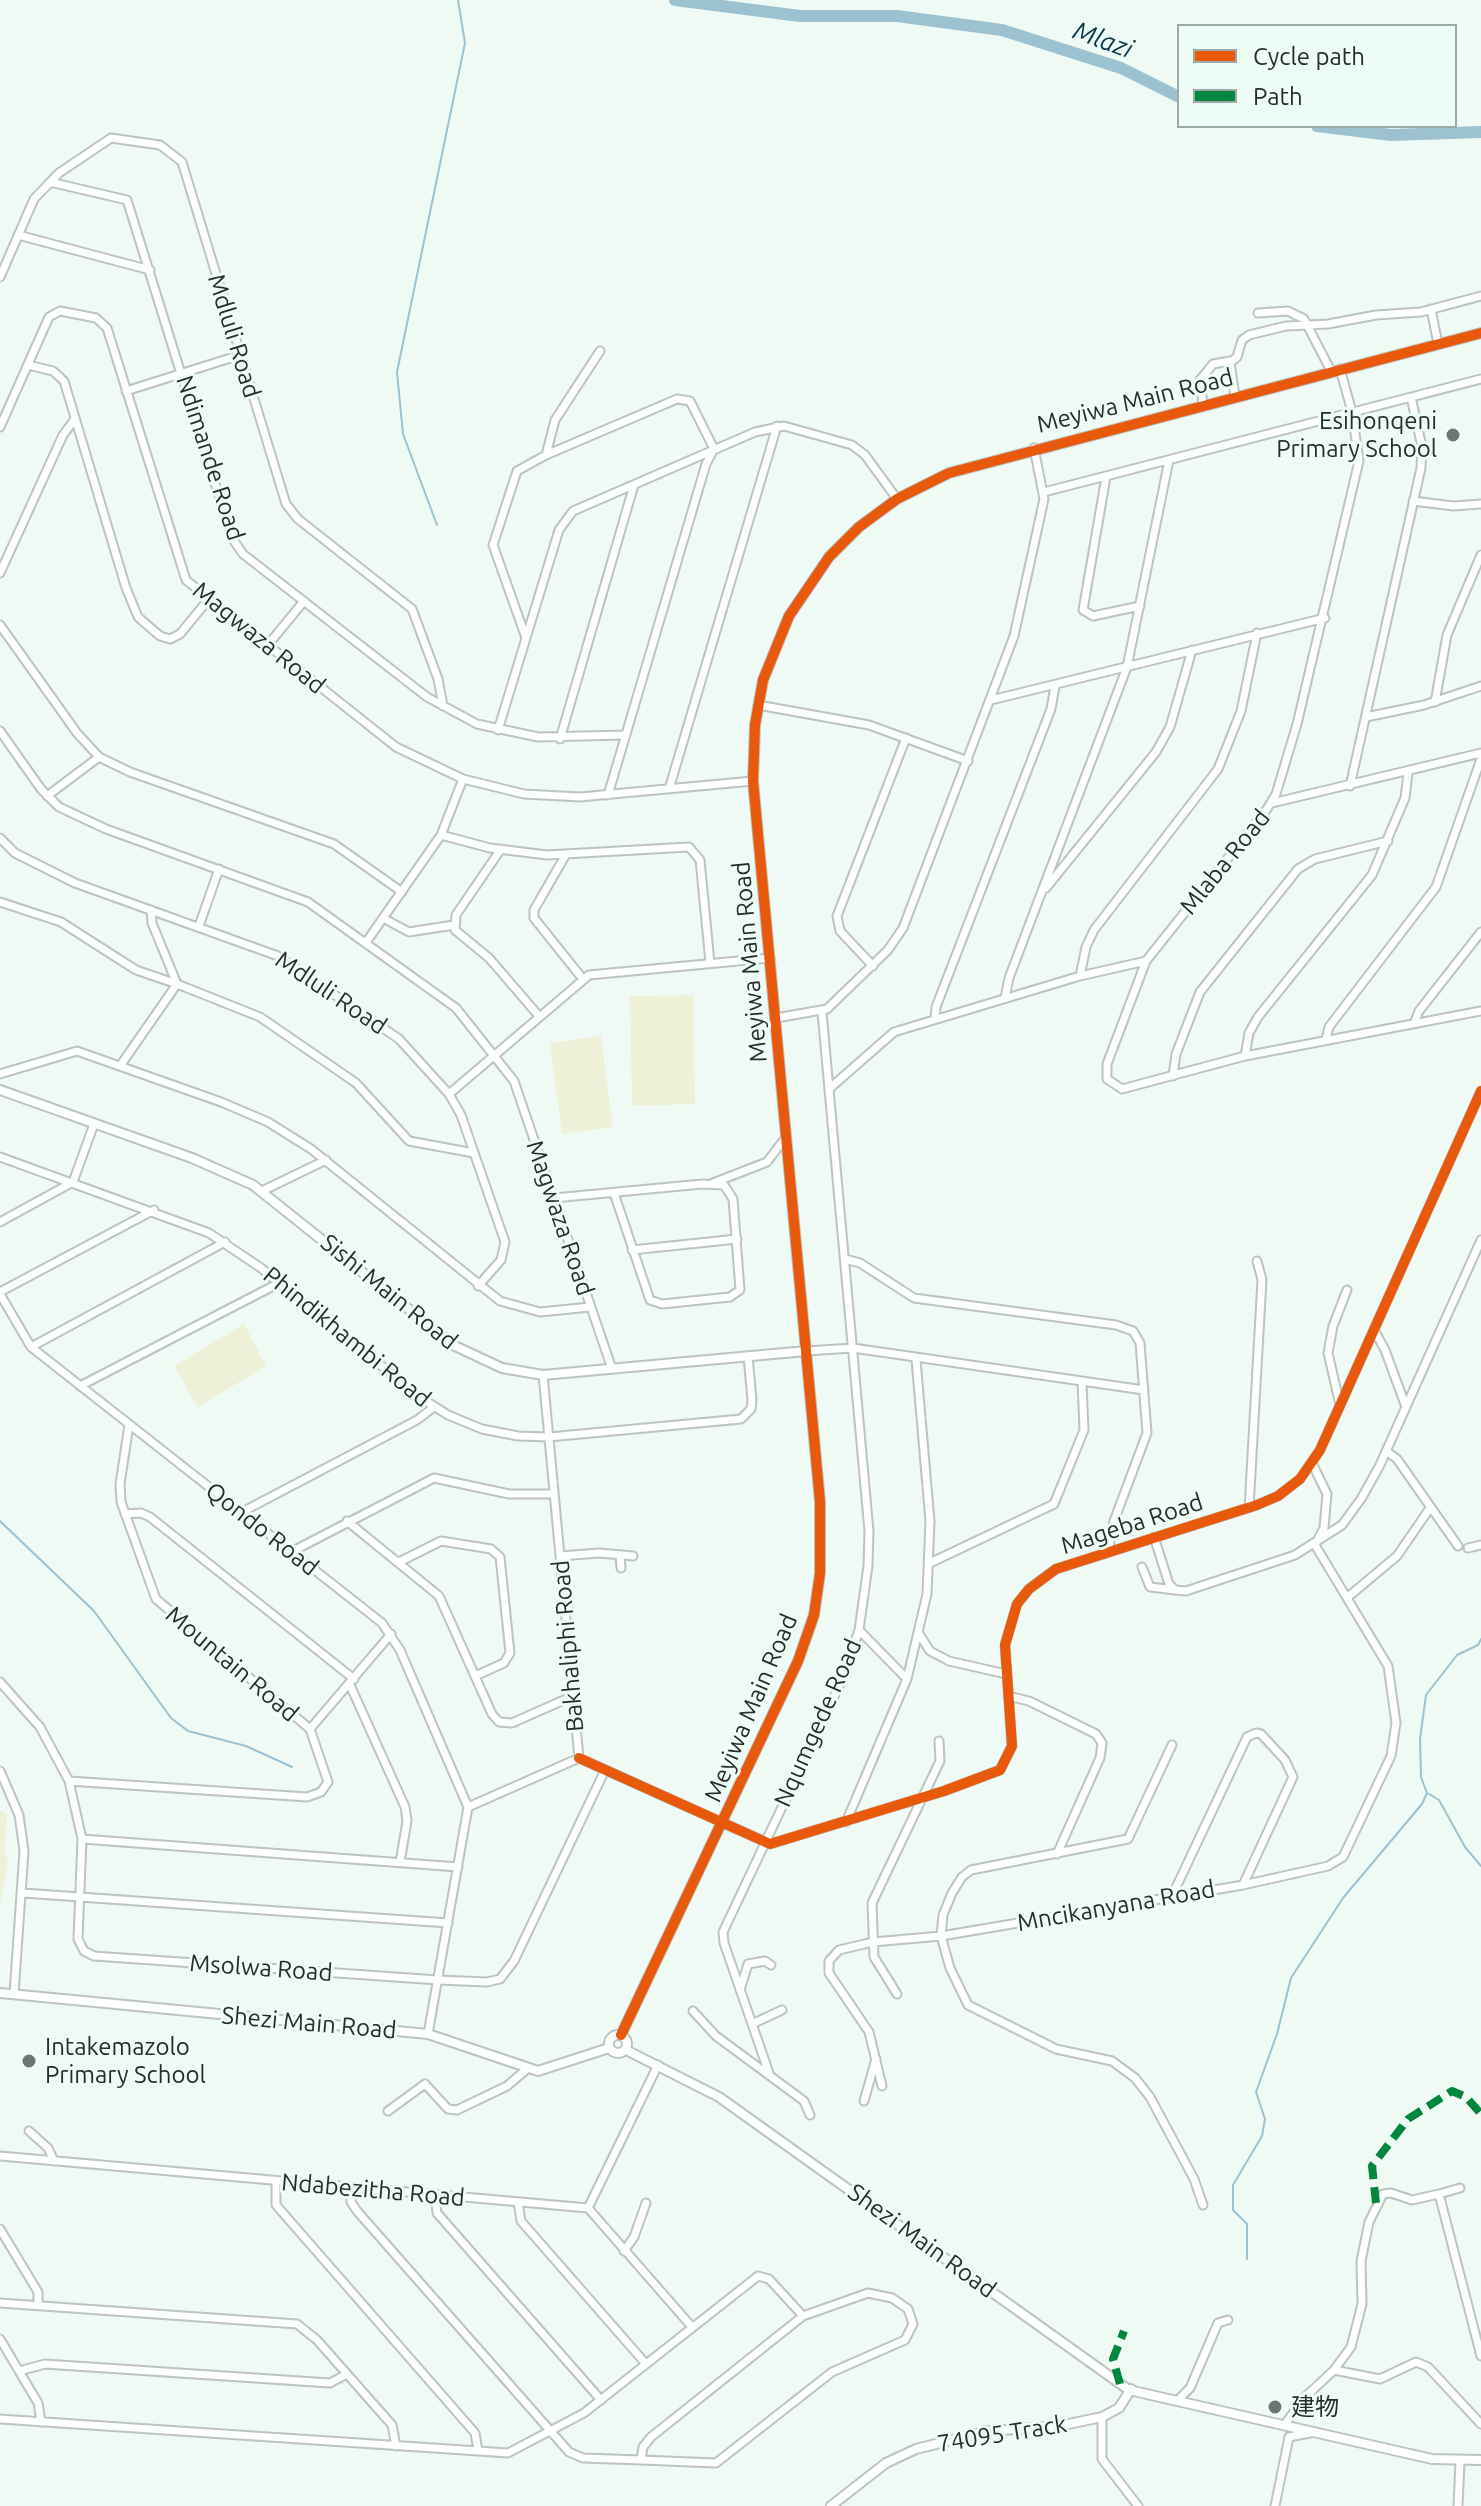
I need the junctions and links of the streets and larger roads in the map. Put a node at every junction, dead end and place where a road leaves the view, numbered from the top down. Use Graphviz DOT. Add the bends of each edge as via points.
graph roads {
  1 [pos="50,182"];
  2 [pos="18,235"];
  3 [pos="150,270"];
  4 [pos="0,277"];
  5 [pos="1481,296"];
  6 [pos="1431,309"];
  7 [pos="1258,313"];
  8 [pos="1308,326"];
  9 [pos="1481,333"];
  10 [pos="1438,344"];
  11 [pos="600,351"];
  12 [pos="240,355"];
  13 [pos="1230,361"];
  14 [pos="28,365"];
  15 [pos="1335,370"];
  16 [pos="181,373"];
  17 [pos="1481,379"];
  18 [pos="126,391"];
  19 [pos="1235,396"];
  20 [pos="1411,397"];
  21 [pos="1203,405"];
  22 [pos="1352,412"];
  23 [pos="75,419"];
  24 [pos="1,422"];
  25 [pos="777,426"];
  26 [pos="1034,448"];
  27 [pos="714,449"];
  28 [pos="546,455"];
  29 [pos="1169,460"];
  30 [pos="1106,477"];
  31 [pos="634,485"];
  32 [pos="1044,492"];
  33 [pos="897,499"];
  34 [pos="1413,501"];
  35 [pos="1481,504"];
  36 [pos="1481,555"];
  37 [pos="0,573"];
  38 [pos="208,600"];
  39 [pos="304,601"];
  40 [pos="1140,606"];
  41 [pos="1325,618"];
  42 [pos="0,625"];
  43 [pos="1257,633"];
  44 [pos="526,638"];
  45 [pos="267,646"];
  46 [pos="1192,650"];
  47 [pos="1127,667"];
  48 [pos="1055,686"];
  49 [pos="1481,686"];
  50 [pos="991,700"];
  51 [pos="1435,702"];
  52 [pos="758,705"];
  53 [pos="443,706"];
  54 [pos="1366,717"];
  55 [pos="498,730"];
  56 [pos="0,731"];
  57 [pos="625,735"];
  58 [pos="906,738"];
  59 [pos="560,739"];
  60 [pos="1481,756"];
  61 [pos="99,757"];
  62 [pos="968,761"];
  63 [pos="1408,773"];
  64 [pos="463,779"];
  65 [pos="753,781"];
  66 [pos="1350,786"];
  67 [pos="669,789"];
  68 [pos="608,795"];
  69 [pos="47,796"];
  70 [pos="1272,803"];
  71 [pos="441,835"];
  72 [pos="0,838"];
  73 [pos="1388,841"];
  74 [pos="501,849"];
  75 [pos="1057,850"];
  76 [pos="565,856"];
  77 [pos="1072,859"];
  78 [pos="219,869"];
  79 [pos="402,892"];
  80 [pos="1042,893"];
  81 [pos="2,902"];
  82 [pos="151,910"];
  83 [pos="383,918"];
  84 [pos="454,925"];
  85 [pos="199,926"];
  86 [pos="1481,932"];
  87 [pos="367,941"];
  88 [pos="770,958"];
  89 [pos="1146,961"];
  90 [pos="710,963"];
  91 [pos="873,966"];
  92 [pos="1080,976"];
  93 [pos="582,978"];
  94 [pos="177,984"];
  95 [pos="1005,998"];
  96 [pos="1481,1011"];
  97 [pos="822,1012"];
  98 [pos="538,1015"];
  99 [pos="776,1018"];
  100 [pos="935,1019"];
  101 [pos="1415,1021"];
  102 [pos="1326,1039"];
  103 [pos="494,1052"];
  104 [pos="1245,1056"];
  105 [pos="120,1066"];
  106 [pos="0,1074"];
  107 [pos="1173,1076"];
  108 [pos="829,1089"];
  109 [pos="0,1090"];
  110 [pos="1481,1091"];
  111 [pos="449,1094"];
  112 [pos="1478,1105"];
  113 [pos="94,1124"];
  114 [pos="786,1137"];
  115 [pos="474,1153"];
  116 [pos="0,1157"];
  117 [pos="326,1160"];
  118 [pos="73,1182"];
  119 [pos="712,1184"];
  120 [pos="262,1191"];
  121 [pos="614,1193"];
  122 [pos="554,1198"];
  123 [pos="154,1210"];
  124 [pos="0,1222"];
  125 [pos="737,1239"];
  126 [pos="1481,1240"];
  127 [pos="225,1242"];
  128 [pos="632,1250"];
  129 [pos="845,1259"];
  130 [pos="1257,1261"];
  131 [pos="279,1283"];
  132 [pos="478,1286"];
  133 [pos="1347,1290"];
  134 [pos="0,1293"];
  135 [pos="590,1307"];
  136 [pos="1374,1330"];
  137 [pos="31,1347"];
  138 [pos="853,1348"];
  139 [pos="806,1351"];
  140 [pos="748,1356"];
  141 [pos="916,1360"];
  142 [pos="612,1369"];
  143 [pos="543,1375"];
  144 [pos="1082,1382"];
  145 [pos="80,1386"];
  146 [pos="1144,1390"];
  147 [pos="1340,1405"];
  148 [pos="434,1407"];
  149 [pos="1406,1407"];
  150 [pos="129,1425"];
  151 [pos="549,1437"];
  152 [pos="1386,1451"];
  153 [pos="1312,1463"];
  154 [pos="554,1494"];
  155 [pos="1249,1508"];
  156 [pos="1430,1508"];
  157 [pos="242,1512"];
  158 [pos="125,1514"];
  159 [pos="347,1521"];
  160 [pos="1154,1537"];
  161 [pos="1315,1545"];
  162 [pos="1481,1545"];
  163 [pos="1458,1546"];
  164 [pos="1468,1548"];
  165 [pos="1108,1551"];
  166 [pos="291,1552"];
  167 [pos="620,1555"];
  168 [pos="560,1556"];
  169 [pos="633,1556"];
  170 [pos="399,1562"];
  171 [pos="930,1563"];
  172 [pos="1142,1567"];
  173 [pos="621,1568"];
  174 [pos="1175,1590"];
  175 [pos="1348,1597"];
  176 [pos="859,1630"];
  177 [pos="391,1634"];
  178 [pos="919,1634"];
  179 [pos="1006,1674"];
  180 [pos="475,1676"];
  181 [pos="907,1679"];
  182 [pos="0,1682"];
  183 [pos="352,1682"];
  184 [pos="573,1696"];
  185 [pos="1008,1696"];
  186 [pos="310,1729"];
  187 [pos="939,1741"];
  188 [pos="1172,1745"];
  189 [pos="579,1758"];
  190 [pos="605,1770"];
  191 [pos="0,1771"];
  192 [pos="69,1781"];
  193 [pos="923,1798"];
  194 [pos="468,1807"];
  195 [pos="846,1822"];
  196 [pos="722,1825"];
  197 [pos="82,1839"];
  198 [pos="764,1844"];
  199 [pos="1057,1854"];
  200 [pos="400,1862"];
  201 [pos="458,1867"];
  202 [pos="1243,1885"];
  203 [pos="23,1893"];
  204 [pos="1172,1896"];
  205 [pos="81,1898"];
  206 [pos="448,1923"];
  207 [pos="941,1936"];
  208 [pos="873,1942"];
  209 [pos="771,1965"];
  210 [pos="438,1980"];
  211 [pos="740,1990"];
  212 [pos="0,1993"];
  213 [pos="14,1994"];
  214 [pos="897,1994"];
  215 [pos="782,2010"];
  216 [pos="693,2011"];
  217 [pos="752,2024"];
  218 [pos="428,2034"];
  219 [pos="621,2035"];
  220 [pos="609,2048"];
  221 [pos="626,2050"];
  222 [pos="877,2057"];
  223 [pos="658,2065"];
  224 [pos="527,2069"];
  225 [pos="769,2073"];
  226 [pos="882,2086"];
  227 [pos="864,2101"];
  228 [pos="388,2111"];
  229 [pos="810,2115"];
  230 [pos="29,2131"];
  231 [pos="0,2156"];
  232 [pos="54,2161"];
  233 [pos="276,2182"];
  234 [pos="351,2188"];
  235 [pos="1460,2188"];
  236 [pos="1439,2194"];
  237 [pos="435,2195"];
  238 [pos="518,2202"];
  239 [pos="646,2203"];
  240 [pos="1203,2205"];
  241 [pos="588,2208"];
  242 [pos="0,2229"];
  243 [pos="624,2251"];
  244 [pos="0,2303"];
  245 [pos="38,2305"];
  246 [pos="803,2316"];
  247 [pos="1228,2320"];
  248 [pos="692,2327"];
  249 [pos="0,2339"];
  250 [pos="1481,2356"];
  251 [pos="646,2364"];
  252 [pos="1334,2370"];
  253 [pos="19,2371"];
  254 [pos="347,2374"];
  255 [pos="1131,2389"];
  256 [pos="601,2400"];
  257 [pos="1178,2400"];
  258 [pos="1102,2417"];
  259 [pos="0,2419"];
  260 [pos="41,2422"];
  261 [pos="1286,2423"];
  262 [pos="1481,2424"];
  263 [pos="552,2431"];
  264 [pos="1317,2432"];
  265 [pos="396,2446"];
  266 [pos="478,2451"];
  267 [pos="641,2460"];
  268 [pos="1481,2460"];
  269 [pos="1460,2462"];
  270 [pos="831,2506"];
  271 [pos="1138,2506"];
  272 [pos="1275,2506"];
  273 [pos="1458,2506"];
  1 -- 2 [label="street, Mdluli Road" via="34,199"];
  1 -- 3 [label="street, Ndimande Road" via="127,200"];
  1 -- 12 [label="street, Mdluli Road" via="111,138 160,145 182,162"];
  2 -- 3 [label="street"];
  2 -- 4 [label="street, Mdluli Road"];
  3 -- 16 [label="street, Ndimande Road"];
  5 -- 6 [label="street"];
  6 -- 8 [label="street"];
  6 -- 10 [label="street"];
  7 -- 8 [label="street" via="1288,311"];
  8 -- 13 [label="street" via="1246,336"];
  8 -- 15 [label="street, Mlaba Road"];
  9 -- 10 [label="street, Meyiwa Main Road"];
  10 -- 15 [label="street, Meyiwa Main Road"];
  11 -- 28 [label="street" via="555,420"];
  12 -- 16 [label="street"];
  12 -- 53 [label="street, Mdluli Road" via="290,511 412,609"];
  13 -- 19 [label="street"];
  13 -- 21 [label="street" via="1213,364 1201,377"];
  14 -- 18 [label="street, Magwaza Road" via="54,313 96,318 107,328"];
  14 -- 23 [label="street" via="61,376"];
  14 -- 24 [label="street, Magwaza Road"];
  15 -- 19 [label="street, Meyiwa Main Road"];
  15 -- 22 [label="street, Mlaba Road"];
  16 -- 18 [label="street"];
  16 -- 39 [label="street, Ndimande Road" via="235,544"];
  17 -- 20 [label="street"];
  18 -- 38 [label="street, Magwaza Road" via="182,572"];
  19 -- 21 [label="street, Meyiwa Main Road"];
  20 -- 22 [label="street"];
  20 -- 34 [label="street" via="1422,447"];
  21 -- 26 [label="street, Meyiwa Main Road"];
  22 -- 29 [label="street"];
  22 -- 41 [label="street, Mlaba Road" via="1359,461"];
  23 -- 37 [label="street"];
  23 -- 38 [label="street" via="138,617 170,639"];
  25 -- 27 [label="street"];
  25 -- 33 [label="street" via="852,445"];
  25 -- 67 [label="street"];
  26 -- 32 [label="street"];
  26 -- 33 [label="street, Meyiwa Main Road" via="949,473"];
  27 -- 28 [label="street" via="695,405 677,399"];
  27 -- 31 [label="street"];
  27 -- 57 [label="street"];
  28 -- 44 [label="street" via="513,477 493,539"];
  29 -- 30 [label="street"];
  29 -- 40 [label="street"];
  30 -- 32 [label="street"];
  30 -- 40 [label="street" via="1083,610 1093,616"];
  31 -- 44 [label="street" via="573,511 562,521"];
  31 -- 59 [label="street"];
  32 -- 50 [label="street" via="1014,636"];
  33 -- 52 [label="street, Meyiwa Main Road" via="844,541 801,596 774,646"];
  34 -- 35 [label="street"];
  34 -- 54 [label="street"];
  36 -- 51 [label="street" via="1447,635"];
  38 -- 45 [label="street, Magwaza Road"];
  39 -- 45 [label="street"];
  39 -- 53 [label="street, Ndimande Road"];
  40 -- 47 [label="street"];
  41 -- 43 [label="street"];
  41 -- 70 [label="street, Mlaba Road"];
  42 -- 61 [label="street"];
  43 -- 46 [label="street"];
  43 -- 92 [label="street" via="1241,711 1218,769 1094,930"];
  44 -- 55 [label="street"];
  45 -- 64 [label="street, Magwaza Road" via="396,747"];
  46 -- 47 [label="street"];
  46 -- 77 [label="street" via="1164,739"];
  47 -- 48 [label="street"];
  47 -- 75 [label="street"];
  48 -- 50 [label="street"];
  48 -- 100 [label="street" via="1051,709"];
  49 -- 51 [label="street"];
  50 -- 62 [label="street"];
  51 -- 54 [label="street"];
  52 -- 58 [label="street" via="856,721"];
  52 -- 65 [label="street, Meyiwa Main Road"];
  53 -- 55 [label="street, Ndimande Road"];
  54 -- 66 [label="street"];
  55 -- 59 [label="street, Ndimande Road"];
  56 -- 69 [label="street, Magwaza Road"];
  57 -- 59 [label="street, Ndimande Road"];
  57 -- 68 [label="street"];
  58 -- 62 [label="street"];
  58 -- 91 [label="street" via="837,916 840,931"];
  60 -- 63 [label="street"];
  60 -- 102 [label="street" via="1436,887 1329,1027"];
  61 -- 69 [label="street"];
  61 -- 79 [label="street" via="334,844"];
  62 -- 91 [label="street" via="903,928"];
  63 -- 66 [label="street"];
  63 -- 73 [label="street" via="1408,790"];
  64 -- 68 [label="street, Magwaza Road" via="524,794"];
  64 -- 71 [label="street"];
  65 -- 67 [label="street, Magwaza Road"];
  65 -- 88 [label="street, Meyiwa Main Road"];
  66 -- 70 [label="street"];
  67 -- 68 [label="street, Magwaza Road"];
  69 -- 78 [label="street, Magwaza Road" via="90,823"];
  70 -- 89 [label="street, Mlaba Road"];
  71 -- 74 [label="street"];
  71 -- 79 [label="street"];
  72 -- 82 [label="street, Mdluli Road" via="15,853 75,883"];
  73 -- 104 [label="street" via="1372,875 1258,1017"];
  73 -- 107 [label="street" via="1315,859 1298,869 1200,992"];
  74 -- 76 [label="street"];
  74 -- 84 [label="street"];
  75 -- 77 [label="street"];
  75 -- 80 [label="street"];
  76 -- 90 [label="street" via="682,846 694,850 700,860"];
  76 -- 93 [label="street" via="534,918"];
  77 -- 80 [label="street"];
  78 -- 85 [label="street"];
  78 -- 87 [label="street, Magwaza Road" via="308,902"];
  79 -- 83 [label="street"];
  80 -- 95 [label="street"];
  81 -- 94 [label="street" via="61,922 136,970"];
  82 -- 85 [label="street, Mdluli Road"];
  82 -- 94 [label="street"];
  83 -- 84 [label="street" via="410,932"];
  83 -- 87 [label="street"];
  84 -- 98 [label="street"];
  85 -- 111 [label="street, Mdluli Road" via="270,952 301,970 399,1039"];
  86 -- 101 [label="street"];
  87 -- 103 [label="street, Magwaza Road" via="441,994"];
  88 -- 90 [label="street"];
  88 -- 99 [label="street, Meyiwa Main Road"];
  89 -- 92 [label="street"];
  89 -- 107 [label="street, Mlaba Road" via="1107,1064 1107,1079 1122,1089"];
  90 -- 93 [label="street"];
  91 -- 97 [label="street"];
  92 -- 95 [label="street"];
  93 -- 98 [label="street"];
  94 -- 105 [label="street"];
  94 -- 115 [label="street" via="260,1017 356,1083 409,1141"];
  95 -- 100 [label="street"];
  96 -- 101 [label="street"];
  97 -- 99 [label="street"];
  97 -- 108 [label="street, Nqumgede Road"];
  98 -- 103 [label="street"];
  99 -- 114 [label="street, Meyiwa Main Road"];
  100 -- 108 [label="street" via="886,1036"];
  101 -- 102 [label="street"];
  102 -- 104 [label="street"];
  103 -- 111 [label="street"];
  103 -- 122 [label="street, Magwaza Road" via="514,1081"];
  104 -- 107 [label="street"];
  105 -- 106 [label="street" via="71,1051"];
  105 -- 117 [label="street" via="257,1117"];
  108 -- 129 [label="street, Nqumgede Road"];
  109 -- 113 [label="street, Sishi Main Road"];
  110 -- 112 [label="street, Mageba Road"];
  111 -- 115 [label="street, Mdluli Road"];
  112 -- 136 [label="street, Mageba Road"];
  113 -- 118 [label="street"];
  113 -- 120 [label="street, Sishi Main Road" via="192,1158"];
  114 -- 119 [label="street" via="767,1162"];
  114 -- 139 [label="street, Meyiwa Main Road"];
  115 -- 132 [label="street, Mdluli Road" via="505,1242 501,1260"];
  116 -- 118 [label="street, Phindikhambi Road"];
  117 -- 120 [label="street"];
  117 -- 132 [label="street"];
  118 -- 123 [label="street, Phindikhambi Road"];
  118 -- 124 [label="street"];
  119 -- 121 [label="street"];
  119 -- 125 [label="street" via="724,1185 732,1193"];
  120 -- 143 [label="street, Sishi Main Road" via="455,1346 502,1368"];
  121 -- 122 [label="street"];
  121 -- 128 [label="street"];
  122 -- 135 [label="street, Magwaza Road"];
  123 -- 127 [label="street, Phindikhambi Road"];
  123 -- 134 [label="street"];
  125 -- 128 [label="street"];
  125 -- 128 [label="street" via="741,1282 735,1294 662,1304 650,1300"];
  126 -- 149 [label="street"];
  127 -- 131 [label="street, Phindikhambi Road"];
  127 -- 137 [label="street"];
  129 -- 138 [label="street, Nqumgede Road"];
  129 -- 146 [label="street" via="914,1298 1129,1329 1140,1343"];
  130 -- 155 [label="street" via="1262,1280"];
  131 -- 145 [label="street"];
  131 -- 148 [label="street, Phindikhambi Road"];
  132 -- 135 [label="street" via="523,1310"];
  133 -- 147 [label="street" via="1328,1353"];
  134 -- 137 [label="street, Qondo Road"];
  135 -- 142 [label="street, Magwaza Road"];
  136 -- 147 [label="street, Mageba Road"];
  136 -- 149 [label="street"];
  137 -- 145 [label="street, Qondo Road"];
  138 -- 139 [label="street"];
  138 -- 141 [label="street"];
  138 -- 176 [label="street, Nqumgede Road" via="869,1531"];
  139 -- 140 [label="street, Sishi Main Road"];
  139 -- 196 [label="street, Meyiwa Main Road" via="820,1502 814,1615"];
  140 -- 142 [label="street, Sishi Main Road"];
  140 -- 151 [label="street, Phindikhambi Road" via="752,1400 741,1419"];
  141 -- 144 [label="street"];
  141 -- 171 [label="street"];
  142 -- 143 [label="street, Sishi Main Road"];
  143 -- 151 [label="street, Bakhaliphi Road"];
  144 -- 146 [label="street"];
  144 -- 171 [label="street" via="1084,1430 1054,1504"];
  145 -- 150 [label="street, Qondo Road"];
  146 -- 165 [label="street" via="1147,1433"];
  147 -- 153 [label="street, Mageba Road"];
  148 -- 151 [label="street, Phindikhambi Road" via="482,1429"];
  148 -- 157 [label="street"];
  149 -- 152 [label="street"];
  150 -- 157 [label="street, Qondo Road"];
  150 -- 158 [label="street, Mountain Road" via="120,1484"];
  151 -- 154 [label="street, Bakhaliphi Road"];
  152 -- 156 [label="street"];
  152 -- 161 [label="street" via="1353,1511"];
  153 -- 155 [label="street, Mageba Road" via="1290,1488"];
  153 -- 161 [label="street" via="1327,1494 1324,1528"];
  154 -- 159 [label="street" via="509,1494 440,1478"];
  154 -- 168 [label="street, Bakhaliphi Road"];
  155 -- 160 [label="street, Mageba Road"];
  156 -- 163 [label="street"];
  156 -- 175 [label="street" via="1397,1556"];
  157 -- 166 [label="street, Qondo Road"];
  158 -- 183 [label="street" via="150,1517"];
  158 -- 186 [label="street, Mountain Road" via="159,1602"];
  159 -- 166 [label="street"];
  159 -- 170 [label="street"];
  160 -- 165 [label="street, Mageba Road"];
  160 -- 174 [label="street"];
  161 -- 174 [label="street" via="1278,1562"];
  161 -- 175 [label="street, Mncikanyana Road"];
  162 -- 164 [label="street"];
  165 -- 179 [label="street, Mageba Road" via="1056,1569 1029,1589 1010,1618"];
  166 -- 177 [label="street, Qondo Road"];
  167 -- 168 [label="street"];
  167 -- 169 [label="street"];
  167 -- 173 [label="street"];
  168 -- 184 [label="street, Bakhaliphi Road"];
  170 -- 180 [label="street" via="439,1596"];
  170 -- 180 [label="street" via="441,1541 491,1549 500,1557 510,1653 504,1663"];
  171 -- 178 [label="street"];
  172 -- 174 [label="street" via="1150,1587"];
  175 -- 202 [label="street, Mncikanyana Road" via="1390,1674 1395,1747 1343,1857 1328,1866"];
  176 -- 181 [label="street"];
  176 -- 198 [label="street, Nqumgede Road" via="842,1680"];
  177 -- 183 [label="street"];
  177 -- 194 [label="street, Qondo Road"];
  178 -- 179 [label="street" via="930,1651 949,1661"];
  178 -- 181 [label="street"];
  179 -- 185 [label="street, Mageba Road"];
  180 -- 184 [label="street" via="492,1714 503,1724"];
  181 -- 195 [label="street"];
  182 -- 192 [label="street, Msolwa Road" via="40,1727"];
  183 -- 186 [label="street"];
  183 -- 200 [label="street" via="405,1807"];
  184 -- 189 [label="street, Bakhaliphi Road"];
  185 -- 193 [label="street, Mageba Road" via="1012,1746 1000,1770"];
  185 -- 199 [label="street" via="1096,1734 1102,1743"];
  186 -- 192 [label="street, Mountain Road" via="328,1778 324,1790 314,1796"];
  187 -- 193 [label="street" via="940,1761"];
  188 -- 199 [label="street" via="1128,1839"];
  189 -- 190 [label="street"];
  189 -- 194 [label="street, Bakhaliphi Road"];
  190 -- 196 [label="street"];
  190 -- 210 [label="street, Msolwa Road" via="505,1975 487,1982"];
  191 -- 203 [label="street" via="22,1827"];
  192 -- 197 [label="street, Msolwa Road"];
  193 -- 195 [label="street, Mageba Road"];
  193 -- 208 [label="street" via="874,1897"];
  194 -- 201 [label="street"];
  195 -- 198 [label="street, Mageba Road"];
  196 -- 198 [label="street"];
  196 -- 219 [label="street, Meyiwa Main Road"];
  197 -- 200 [label="street"];
  197 -- 205 [label="street, Msolwa Road"];
  198 -- 211 [label="street, Nqumgede Road" via="723,1932"];
  199 -- 207 [label="street" via="966,1873 945,1909"];
  200 -- 201 [label="street"];
  201 -- 206 [label="street"];
  202 -- 204 [label="street, Mncikanyana Road"];
  202 -- 204 [label="street" via="1293,1777 1285,1760 1256,1733 1247,1737"];
  203 -- 205 [label="street"];
  203 -- 213 [label="street"];
  204 -- 207 [label="street, Mncikanyana Road"];
  205 -- 206 [label="street"];
  205 -- 210 [label="street, Msolwa Road" via="78,1939 90,1955"];
  206 -- 210 [label="street"];
  207 -- 208 [label="street, Mncikanyana Road"];
  207 -- 240 [label="street" via="968,2005 1064,2053 1112,2061 1135,2078 1194,2179"];
  208 -- 214 [label="street" via="874,1957"];
  208 -- 222 [label="street, Mncikanyana Road" via="839,1950 828,1967 869,2032"];
  209 -- 211 [label="street" via="748,1964"];
  210 -- 218 [label="street"];
  211 -- 217 [label="street, Nqumgede Road"];
  212 -- 213 [label="street, Shezi Main Road"];
  213 -- 218 [label="street, Shezi Main Road"];
  215 -- 217 [label="street"];
  216 -- 225 [label="street" via="716,2036"];
  217 -- 225 [label="street, Nqumgede Road"];
  218 -- 224 [label="street, Shezi Main Road" via="474,2046"];
  219 -- 220 [label="street, Shezi Main Road" via="610,2039"];
  219 -- 221 [label="street"];
  220 -- 221 [label="street, Shezi Main Road" via="617,2054"];
  220 -- 224 [label="street, Shezi Main Road" via="547,2070"];
  221 -- 223 [label="street, Shezi Main Road"];
  222 -- 226 [label="street"];
  222 -- 227 [label="street"];
  223 -- 241 [label="street"];
  223 -- 255 [label="street, Shezi Main Road" via="719,2097"];
  224 -- 228 [label="street" via="507,2086 457,2110 448,2109 425,2084"];
  225 -- 229 [label="street" via="804,2101"];
  230 -- 232 [label="street"];
  231 -- 232 [label="street, Ndabezitha Road"];
  232 -- 233 [label="street, Ndabezitha Road"];
  233 -- 234 [label="street, Ndabezitha Road"];
  233 -- 266 [label="street" via="276,2205 475,2433"];
  234 -- 237 [label="street, Ndabezitha Road"];
  234 -- 263 [label="street" via="357,2211"];
  235 -- 236 [label="street"];
  236 -- 250 [label="street"];
  236 -- 252 [label="street" via="1412,2200 1387,2193 1376,2203 1361,2261 1359,2325"];
  237 -- 238 [label="street, Ndabezitha Road"];
  237 -- 256 [label="street" via="440,2217"];
  238 -- 241 [label="street, Ndabezitha Road"];
  238 -- 251 [label="street" via="521,2221"];
  239 -- 243 [label="street"];
  241 -- 243 [label="street"];
  242 -- 245 [label="street" via="38,2292"];
  243 -- 248 [label="street"];
  244 -- 245 [label="street"];
  245 -- 254 [label="street" via="297,2324"];
  246 -- 248 [label="street" via="763,2275"];
  246 -- 267 [label="street" via="651,2437"];
  246 -- 267 [label="street" via="848,2297 880,2293 908,2309 913,2324 905,2340 832,2372 716,2463"];
  247 -- 257 [label="street" via="1218,2323 1190,2388"];
  248 -- 251 [label="street"];
  249 -- 253 [label="street"];
  251 -- 256 [label="street"];
  252 -- 261 [label="street"];
  252 -- 262 [label="street" via="1380,2379 1416,2362 1428,2367"];
  253 -- 254 [label="street" via="45,2364 330,2383"];
  253 -- 260 [label="street" via="41,2408"];
  254 -- 265 [label="street" via="392,2425"];
  255 -- 257 [label="street, Shezi Main Road"];
  255 -- 258 [label="street" via="1119,2408"];
  256 -- 263 [label="street"];
  257 -- 261 [label="street, Shezi Main Road"];
  258 -- 270 [label="street, 74095 Track" via="938,2441 886,2463"];
  258 -- 271 [label="street" via="1102,2459"];
  259 -- 260 [label="street"];
  260 -- 265 [label="street"];
  261 -- 264 [label="street, Shezi Main Road"];
  263 -- 266 [label="street" via="508,2453"];
  263 -- 267 [label="street" via="574,2455"];
  264 -- 269 [label="street, Shezi Main Road"];
  264 -- 272 [label="street" via="1289,2437"];
  265 -- 266 [label="street"];
  268 -- 269 [label="street, Shezi Main Road"];
  269 -- 273 [label="street"];
}
